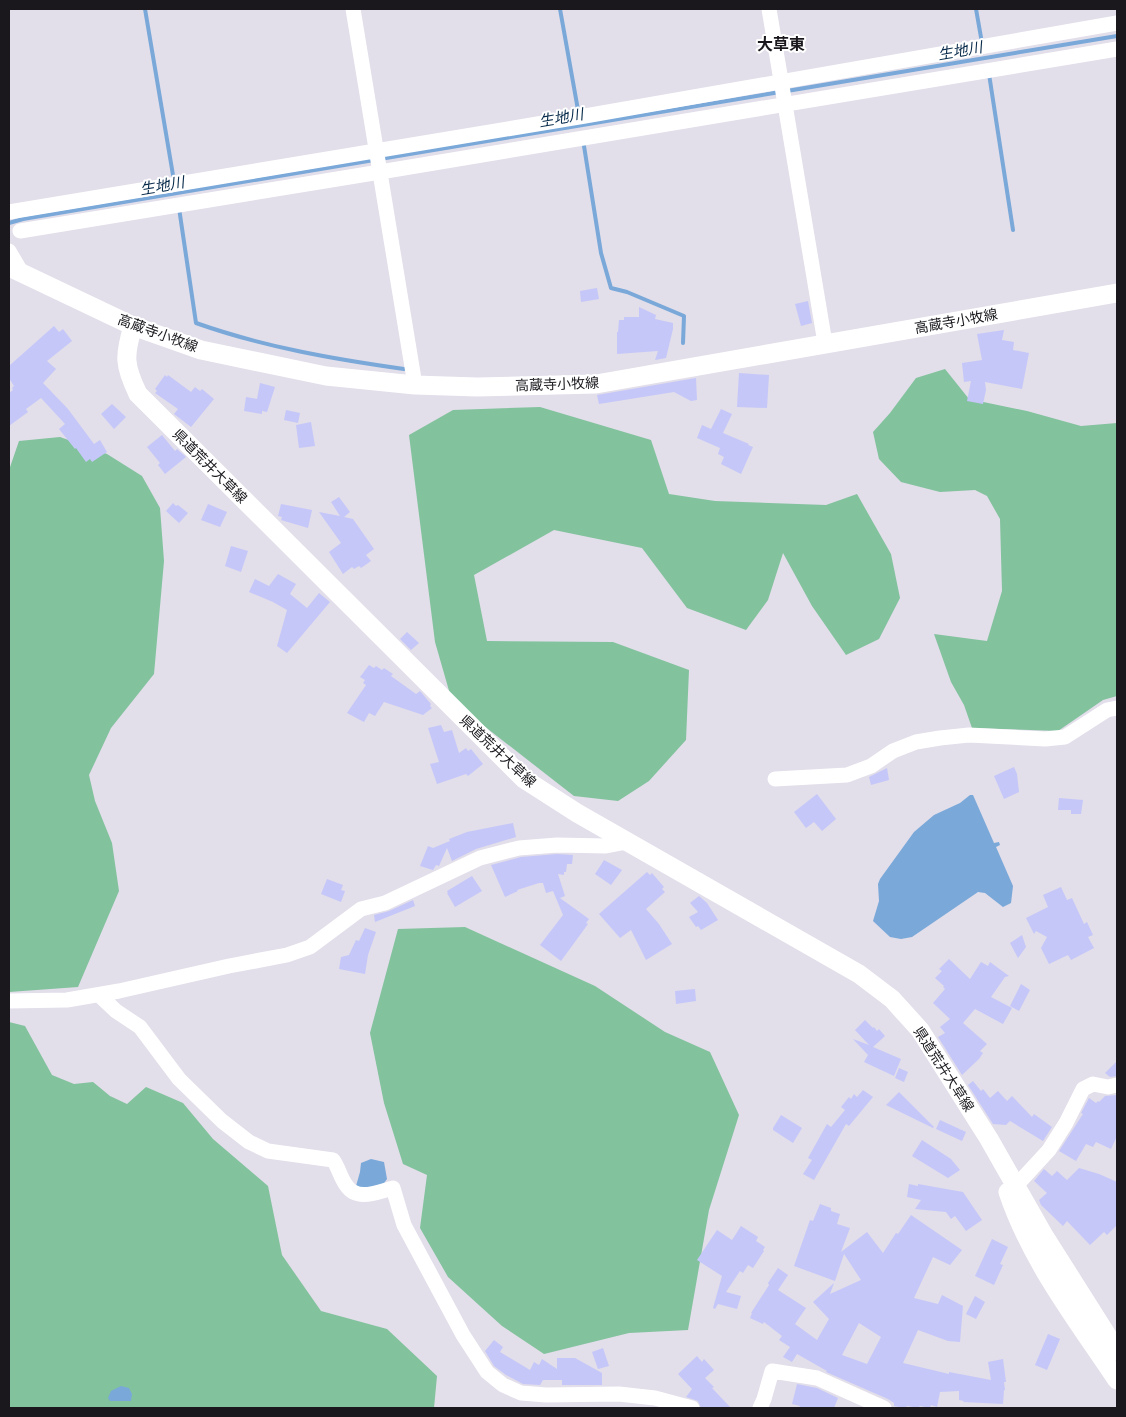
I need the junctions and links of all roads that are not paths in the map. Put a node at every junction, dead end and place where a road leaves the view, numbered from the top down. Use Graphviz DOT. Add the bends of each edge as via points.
graph roads {
  1 [pos="353,9"];
  2 [pos="768,9"];
  3 [pos="1116,22"];
  4 [pos="1117,48"];
  5 [pos="781,81"];
  6 [pos="785,104"];
  7 [pos="376,150"];
  8 [pos="380,172"];
  9 [pos="60,203"];
  10 [pos="9,212"];
  11 [pos="63,225"];
  12 [pos="20,230"];
  13 [pos="9,251"];
  14 [pos="16,271"];
  15 [pos="1117,293"];
  16 [pos="133,326"];
  17 [pos="825,343"];
  18 [pos="415,385"];
  19 [pos="1117,708"];
  20 [pos="775,779"];
  21 [pos="627,842"];
  22 [pos="99,995"];
  23 [pos="9,1001"];
  24 [pos="1117,1085"];
  25 [pos="989,1139"];
  26 [pos="1015,1187"];
  27 [pos="1117,1351"];
  28 [pos="1117,1380"];
  29 [pos="692,1408"];
  30 [pos="760,1408"];
  31 [pos="884,1408"];
  1 -- 7 [label="street"];
  2 -- 5 [label="street"];
  3 -- 5 [label="street"];
  4 -- 6 [label="street"];
  5 -- 6 [label="street"];
  5 -- 7 [label="street"];
  6 -- 8 [label="street"];
  6 -- 17 [label="street"];
  7 -- 8 [label="street"];
  7 -- 9 [label="street"];
  8 -- 11 [label="street"];
  8 -- 18 [label="street"];
  9 -- 10 [label="street"];
  9 -- 11 [label="street"];
  11 -- 12 [label="street"];
  13 -- 14 [label="street"];
  14 -- 16 [label="main road, 高蔵寺小牧線"];
  15 -- 17 [label="main road, 高蔵寺小牧線"];
  16 -- 18 [label="main road, 高蔵寺小牧線" via="201,350 326,376"];
  16 -- 21 [label="main road, 県道荒井大草線" via="126,351 128,374 138,394 524,779"];
  17 -- 18 [label="main road, 高蔵寺小牧線" via="596,384"];
  19 -- 20 [label="street" via="1107,710 1065,737 969,735 940,738 916,742 848,775"];
  21 -- 22 [label="street" via="606,846 519,848 480,858 385,903 360,909 310,947"];
  21 -- 25 [label="main road, 県道荒井大草線" via="859,974 892,999 920,1030"];
  22 -- 23 [label="street" via="67,1000"];
  22 -- 29 [label="street" via="140,1027 179,1079 249,1142 268,1151 333,1160 346,1186 355,1194 393,1188 404,1225 463,1335 487,1372 503,1386 521,1393 546,1395 619,1394 656,1398"];
  24 -- 26 [label="street" via="1093,1084 1083,1089 1049,1150"];
  25 -- 26 [label="main road, 県道荒井大草線"];
  25 -- 28 [label="main road, 県道荒井大草線" via="1027,1241"];
  26 -- 27 [label="main road, 県道荒井大草線"];
  30 -- 31 [label="street" via="772,1371 817,1378"];
}
